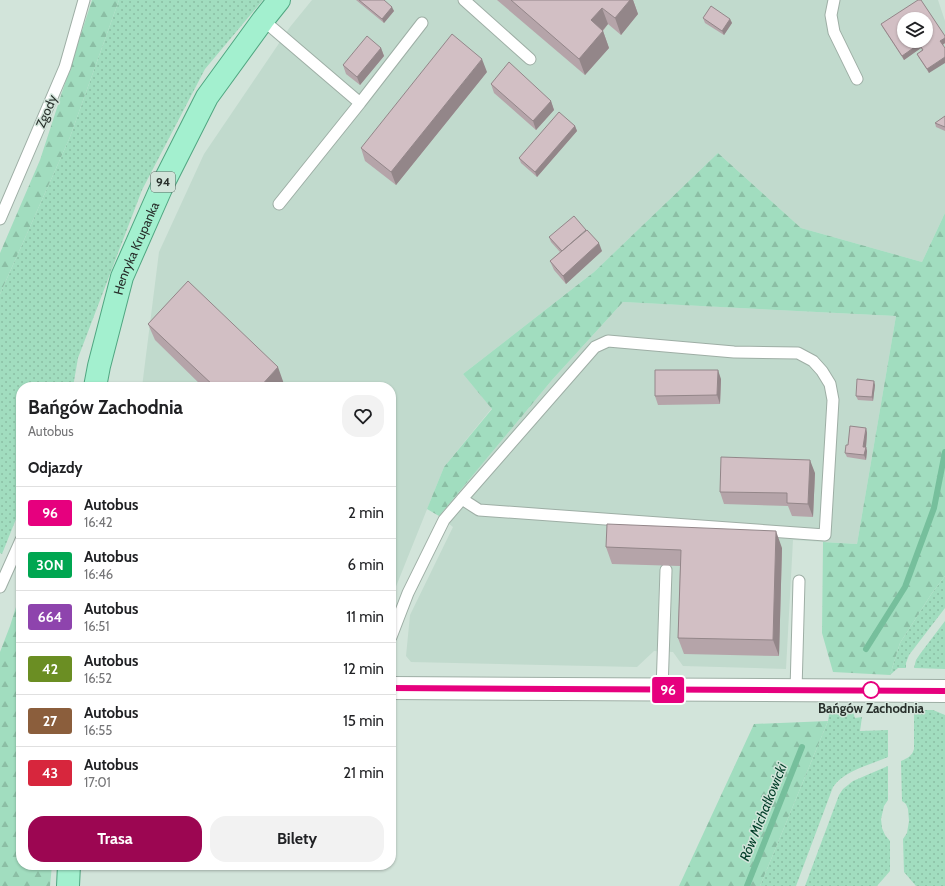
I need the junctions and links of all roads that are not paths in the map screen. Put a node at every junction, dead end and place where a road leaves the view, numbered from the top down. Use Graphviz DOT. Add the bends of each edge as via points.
graph roads {
  1 [pos="84,0"];
  2 [pos="279,0"];
  3 [pos="464,0"];
  4 [pos="834,0"];
  5 [pos="263,20"];
  6 [pos="422,23"];
  7 [pos="530,59"];
  8 [pos="857,79"];
  9 [pos="360,103"];
  10 [pos="279,204"];
  11 [pos="0,219"];
  12 [pos="96,382"];
  13 [pos="462,499"];
  14 [pos="16,551"];
  15 [pos="666,570"];
  16 [pos="799,581"];
  17 [pos="0,587"];
  18 [pos="396,624"];
  19 [pos="396,688"];
  20 [pos="662,690"];
  21 [pos="796,690"];
  22 [pos="945,691"];
  23 [pos="69,870"];
  24 [pos="68,886"];
  1 -- 11 [label="lane, Zgody" via="65,67"];
  2 -- 5 [label="main road, Henryka Krupanka / 94"];
  3 -- 7 [label="lane"];
  4 -- 8 [label="lane" via="830,15 834,32"];
  5 -- 9 [label="lane"];
  5 -- 12 [label="main road, Henryka Krupanka / 94" via="207,97 163,184 122,277"];
  6 -- 9 [label="lane"];
  9 -- 10 [label="lane"];
  13 -- 13 [label="lane" via="479,510 825,535 833,400 830,384 813,361 798,353 734,352 608,341 595,346"];
  13 -- 18 [label="lane" via="444,520 408,592"];
  14 -- 17 [label="lane"];
  15 -- 20 [label="lane"];
  16 -- 21 [label="lane"];
  19 -- 20 [label="street"];
  20 -- 21 [label="street"];
  21 -- 22 [label="street"];
  23 -- 24 [label="main road"];
}
